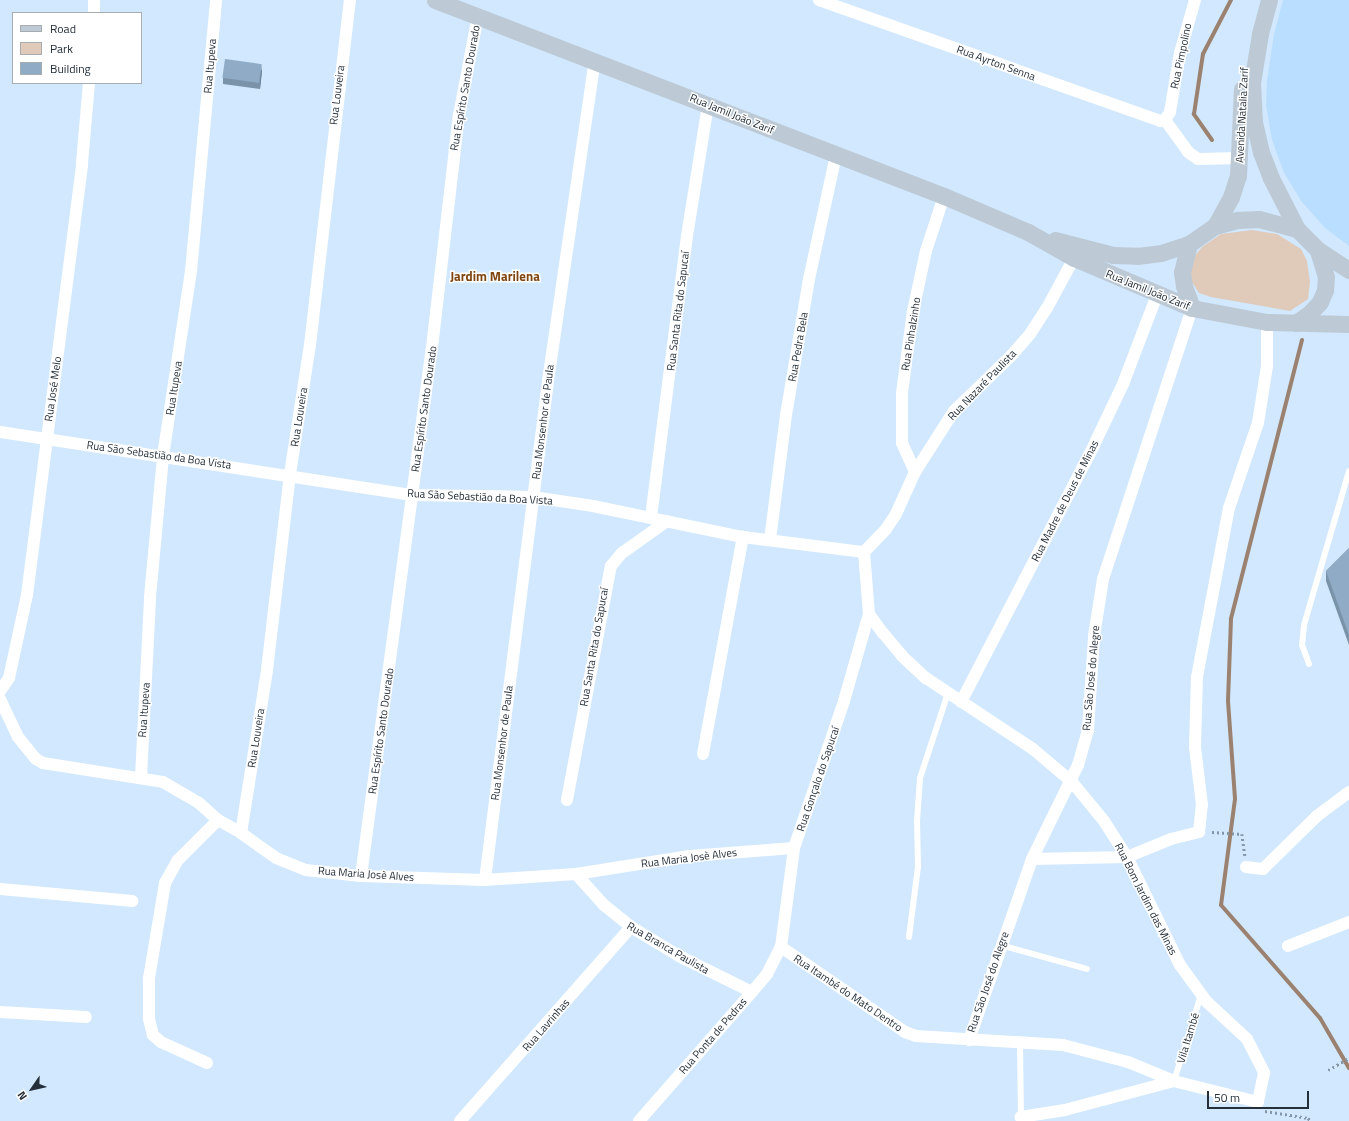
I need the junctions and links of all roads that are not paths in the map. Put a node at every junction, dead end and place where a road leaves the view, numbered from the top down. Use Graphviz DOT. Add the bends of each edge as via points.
graph roads {
  1 [pos="94,0"];
  2 [pos="216,0"];
  3 [pos="350,0"];
  4 [pos="435,0"];
  5 [pos="818,0"];
  6 [pos="1259,0"];
  7 [pos="1269,0"];
  8 [pos="1192,1"];
  9 [pos="94,12"];
  10 [pos="478,15"];
  11 [pos="595,60"];
  12 [pos="88,84"];
  13 [pos="708,105"];
  14 [pos="1167,116"];
  15 [pos="836,155"];
  16 [pos="1241,158"];
  17 [pos="944,196"];
  18 [pos="1215,226"];
  19 [pos="1297,229"];
  20 [pos="1028,232"];
  21 [pos="1189,244"];
  22 [pos="1318,250"];
  23 [pos="1074,258"];
  24 [pos="1349,270"];
  25 [pos="1157,295"];
  26 [pos="1192,308"];
  27 [pos="1267,322"];
  28 [pos="1296,323"];
  29 [pos="1349,324"];
  30 [pos="0,432"];
  31 [pos="46,438"];
  32 [pos="163,456"];
  33 [pos="1349,471"];
  34 [pos="915,472"];
  35 [pos="290,474"];
  36 [pos="412,495"];
  37 [pos="533,497"];
  38 [pos="651,517"];
  39 [pos="667,521"];
  40 [pos="743,537"];
  41 [pos="770,540"];
  42 [pos="864,552"];
  43 [pos="869,614"];
  44 [pos="1309,664"];
  45 [pos="0,691"];
  46 [pos="948,693"];
  47 [pos="0,699"];
  48 [pos="961,702"];
  49 [pos="703,754"];
  50 [pos="141,777"];
  51 [pos="1072,782"];
  52 [pos="1349,792"];
  53 [pos="567,800"];
  54 [pos="218,820"];
  55 [pos="241,833"];
  56 [pos="794,848"];
  57 [pos="1127,857"];
  58 [pos="1032,859"];
  59 [pos="1246,867"];
  60 [pos="576,874"];
  61 [pos="362,876"];
  62 [pos="485,880"];
  63 [pos="0,889"];
  64 [pos="132,901"];
  65 [pos="1349,922"];
  66 [pos="631,928"];
  67 [pos="909,937"];
  68 [pos="1000,945"];
  69 [pos="1288,946"];
  70 [pos="781,947"];
  71 [pos="1087,969"];
  72 [pos="752,992"];
  73 [pos="1201,995"];
  74 [pos="0,1012"];
  75 [pos="86,1017"];
  76 [pos="969,1040"];
  77 [pos="1020,1041"];
  78 [pos="207,1063"];
  79 [pos="1174,1081"];
  80 [pos="1258,1102"];
  81 [pos="1021,1119"];
  82 [pos="460,1121"];
  83 [pos="638,1121"];
  1 -- 9 [label="street"];
  2 -- 32 [label="street, Rua Itupeva" via="191,272"];
  3 -- 35 [label="street, Rua Louveira" via="310,345"];
  4 -- 10 [label="main road, Rua Jamil João Zarif"];
  5 -- 14 [label="street, Rua Ayrton Senna" via="1148,118"];
  6 -- 16 [label="main road, Avenida Natalia Zarif" via="1251,24 1243,72"];
  7 -- 19 [label="main road, Avenida Natalia Zarif" via="1252,83 1254,122 1261,152 1271,178"];
  8 -- 14 [label="street, Rua Pimpolino"];
  10 -- 11 [label="main road, Rua Jamil João Zarif"];
  10 -- 36 [label="street, Rua Espírito Santo Dourado" via="459,115"];
  11 -- 13 [label="main road, Rua Jamil João Zarif"];
  11 -- 37 [label="street, Rua Monsenhor de Paula"];
  12 -- 31 [label="street, Rua José Melo" via="82,163"];
  13 -- 15 [label="main road, Rua Jamil João Zarif"];
  13 -- 38 [label="street, Rua Santa Rita do Sapucaí" via="687,236"];
  14 -- 16 [label="street" via="1188,152 1198,159"];
  15 -- 17 [label="main road, Rua Jamil João Zarif"];
  15 -- 41 [label="street, Rua Pedra Bela" via="809,279 786,415"];
  16 -- 18 [label="main road, Avenida Natalia Zarif" via="1231,197"];
  17 -- 20 [label="main road, Rua Jamil João Zarif"];
  17 -- 34 [label="street, Rua Pinhalzinho" via="926,251 913,311 902,393 902,443"];
  18 -- 19 [label="main road, Rua Jamil João Zarif" via="1238,220 1259,219"];
  18 -- 21 [label="main road, Rua Jamil João Zarif"];
  19 -- 22 [label="main road"];
  20 -- 21 [label="main road, Rua Jamil João Zarif" via="1113,255 1162,253"];
  20 -- 23 [label="main road, Rua Jamil João Zarif"];
  21 -- 26 [label="main road" via="1182,272"];
  22 -- 24 [label="main road"];
  22 -- 28 [label="main road" via="1326,277 1325,290 1320,302"];
  23 -- 25 [label="main road, Rua Jamil João Zarif"];
  23 -- 34 [label="street, Rua Nazaré Paulista" via="1030,334 954,411"];
  25 -- 26 [label="main road, Rua Jamil João Zarif"];
  25 -- 48 [label="street, Rua Madre de Deus de Minas" via="1123,384 1094,445"];
  26 -- 27 [label="main road, Rua Jamil João Zarif"];
  26 -- 51 [label="street, Rua São José do Alegre" via="1103,579 1094,636 1088,730"];
  27 -- 28 [label="main road, Rua Jamil João Zarif"];
  27 -- 57 [label="street" via="1267,366 1258,423 1229,508 1197,678 1194,747 1202,805 1199,832 1171,839"];
  28 -- 29 [label="main road, Rua Jamil João Zarif"];
  30 -- 31 [label="street, Rua São Sebastião da Boa Vista"];
  31 -- 32 [label="street, Rua São Sebastião da Boa Vista"];
  31 -- 45 [label="street, Rua José Melo" via="27,595 10,672"];
  32 -- 35 [label="street, Rua São Sebastião da Boa Vista"];
  32 -- 50 [label="street, Rua Itupeva" via="150,597"];
  33 -- 44 [label="lane" via="1304,625 1302,645"];
  34 -- 42 [label="street, Rua Nazaré Paulista" via="896,514 886,529"];
  35 -- 36 [label="street, Rua São Sebastião da Boa Vista"];
  35 -- 55 [label="street, Rua Louveira" via="267,670"];
  36 -- 37 [label="street, Rua São Sebastião da Boa Vista"];
  36 -- 61 [label="street, Rua Espírito Santo Dourado"];
  37 -- 38 [label="street, Rua São Sebastião da Boa Vista"];
  37 -- 62 [label="street, Rua Monsenhor de Paula"];
  38 -- 39 [label="street, Rua São Sebastião da Boa Vista"];
  39 -- 40 [label="street, Rua São Sebastião da Boa Vista"];
  39 -- 53 [label="street, Rua Santa Rita do Sapucaí" via="622,553 611,566"];
  40 -- 41 [label="street, Rua São Sebastião da Boa Vista"];
  40 -- 49 [label="street"];
  41 -- 42 [label="street, Rua São Sebastião da Boa Vista"];
  42 -- 43 [label="street"];
  43 -- 46 [label="street, Rua Bom Jardim das Minas" via="902,656 926,678"];
  43 -- 56 [label="street, Rua Gonçalo do Sapucaí" via="844,701"];
  46 -- 48 [label="street, Rua Bom Jardim das Minas"];
  46 -- 67 [label="lane" via="920,778 917,822 918,868"];
  47 -- 50 [label="street, Rua Maria Josè Alves" via="26,749 43,763"];
  48 -- 51 [label="street, Rua Bom Jardim das Minas" via="1033,749"];
  50 -- 54 [label="street, Rua Maria Josè Alves" via="180,790"];
  51 -- 57 [label="street, Rua Bom Jardim das Minas" via="1104,822"];
  51 -- 58 [label="street, Rua São José do Alegre"];
  52 -- 59 [label="street" via="1317,816 1263,869"];
  54 -- 55 [label="street, Rua Maria Josè Alves"];
  54 -- 78 [label="street" via="177,861 165,883 149,978 149,1019 153,1034 161,1042"];
  55 -- 61 [label="street, Rua Maria Josè Alves" via="294,866"];
  56 -- 60 [label="street, Rua Maria Josè Alves" via="690,856"];
  56 -- 70 [label="street, Rua Gonçalo do Sapucaí"];
  57 -- 58 [label="street"];
  57 -- 73 [label="street, Rua Bom Jardim das Minas" via="1180,965"];
  58 -- 68 [label="street, Rua São José do Alegre"];
  60 -- 62 [label="street, Rua Maria Josè Alves"];
  60 -- 66 [label="street, Rua Branca Paulista" via="604,905"];
  61 -- 62 [label="street, Rua Maria Josè Alves"];
  63 -- 64 [label="street"];
  65 -- 69 [label="street"];
  66 -- 72 [label="street, Rua Branca Paulista" via="679,956"];
  66 -- 82 [label="street, Rua Lavrinhas"];
  68 -- 71 [label="lane"];
  68 -- 76 [label="street, Rua São José do Alegre"];
  70 -- 72 [label="street, Rua Ponta de Pedras" via="767,974"];
  70 -- 76 [label="street, Rua Itambé do Mato Dentro" via="905,1032 916,1036"];
  72 -- 83 [label="street, Rua Ponta de Pedras"];
  73 -- 79 [label="lane, Vila Itambé"];
  73 -- 80 [label="street, Rua Bom Jardim das Minas" via="1247,1039 1264,1073"];
  74 -- 75 [label="street"];
  76 -- 77 [label="street, Rua Itambé do Mato Dentro"];
  77 -- 79 [label="street, Rua Itambé do Mato Dentro" via="1063,1045 1096,1052"];
  77 -- 81 [label="lane"];
  79 -- 80 [label="street, Rua Itambé do Mato Dentro"];
  79 -- 81 [label="street, Rua Itambé do Mato Dentro"];
}
